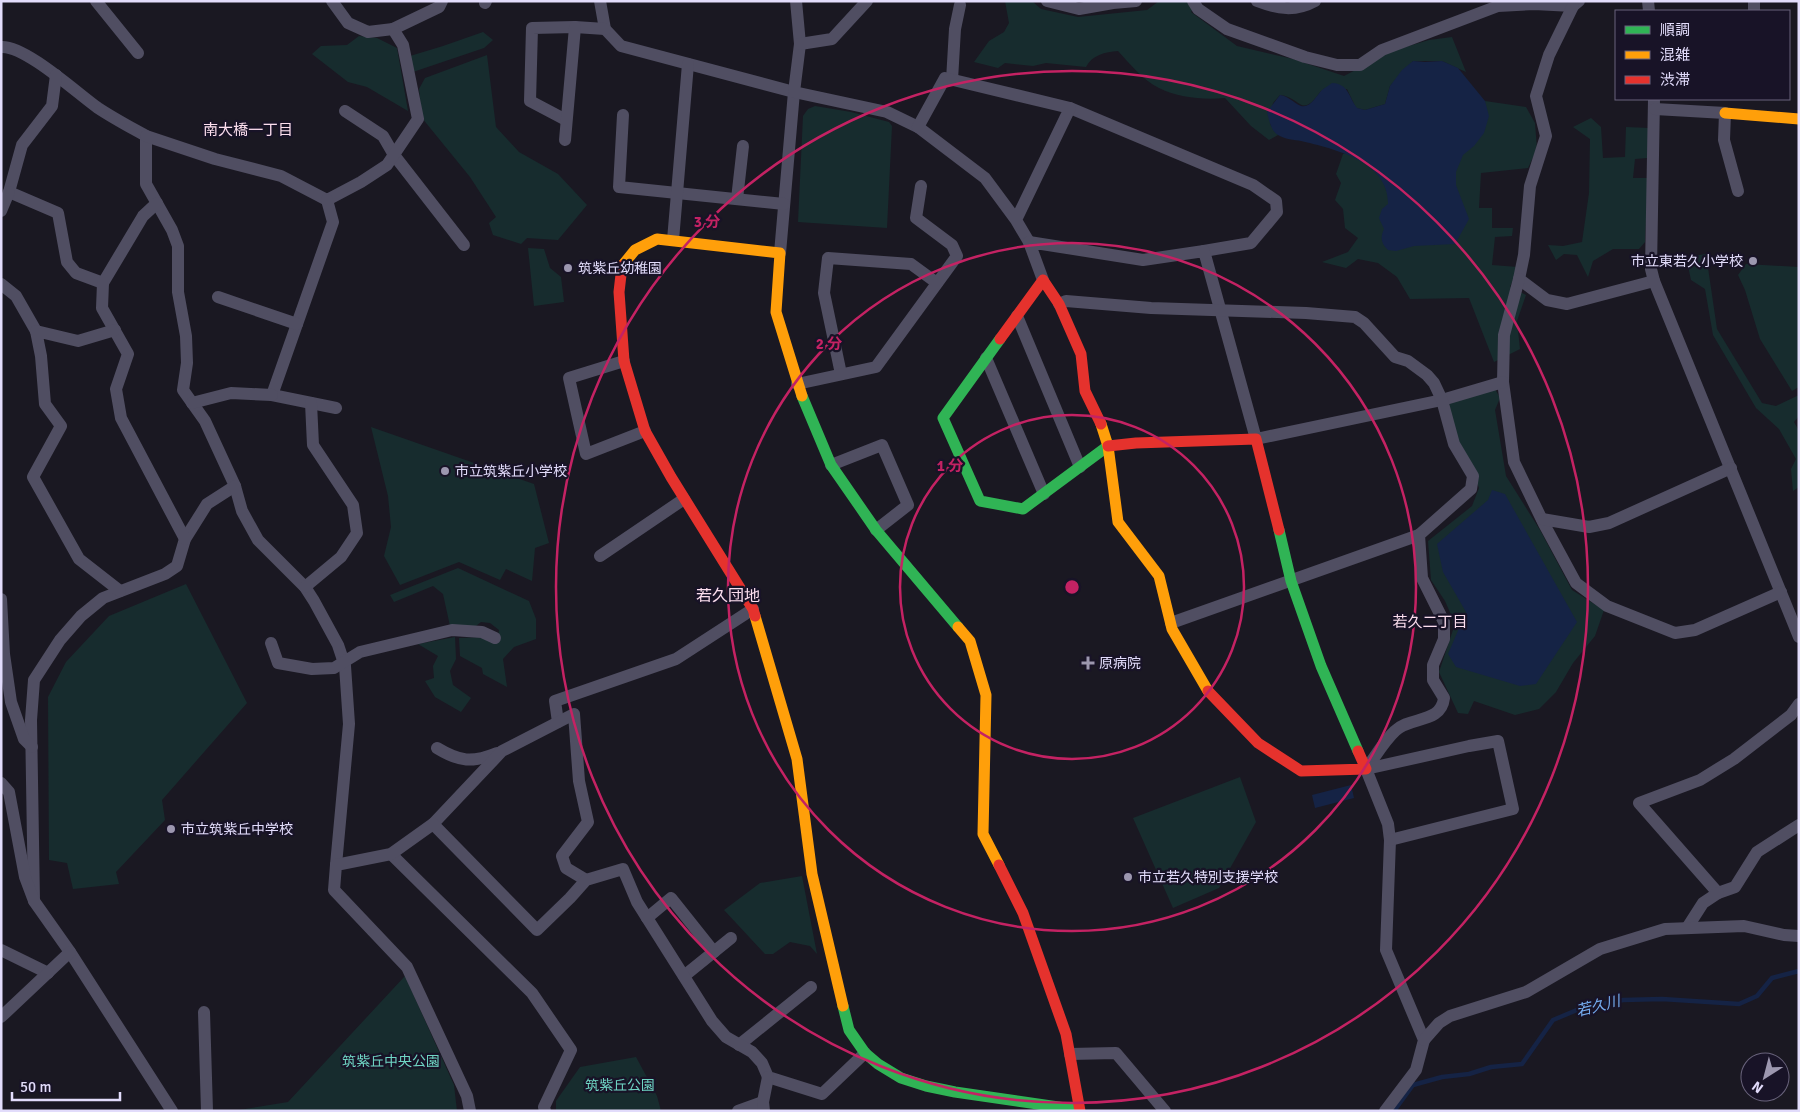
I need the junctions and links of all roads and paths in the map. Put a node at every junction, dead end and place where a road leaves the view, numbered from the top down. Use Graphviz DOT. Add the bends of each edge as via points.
graph roads {
  1 [pos="96,1"];
  2 [pos="332,1"];
  3 [pos="442,1"];
  4 [pos="600,1"];
  5 [pos="796,1"];
  6 [pos="867,1"];
  7 [pos="1047,1"];
  8 [pos="1136,1"];
  9 [pos="1193,1"];
  10 [pos="1257,1"];
  11 [pos="1315,1"];
  12 [pos="1576,4"];
  13 [pos="960,5"];
  14 [pos="574,27"];
  15 [pos="393,29"];
  16 [pos="605,29"];
  17 [pos="800,44"];
  18 [pos="1,47"];
  19 [pos="138,53"];
  20 [pos="688,64"];
  21 [pos="56,75"];
  22 [pos="952,80"];
  23 [pos="794,92"];
  24 [pos="1655,104"];
  25 [pos="1070,108"];
  26 [pos="345,111"];
  27 [pos="1725,113"];
  28 [pos="623,115"];
  29 [pos="1799,119"];
  30 [pos="566,120"];
  31 [pos="918,127"];
  32 [pos="146,136"];
  33 [pos="565,140"];
  34 [pos="743,146"];
  35 [pos="394,155"];
  36 [pos="921,186"];
  37 [pos="1738,191"];
  38 [pos="9,192"];
  39 [pos="677,194"];
  40 [pos="327,200"];
  41 [pos="738,200"];
  42 [pos="157,203"];
  43 [pos="784,204"];
  44 [pos="1,211"];
  45 [pos="1016,220"];
  46 [pos="673,240"];
  47 [pos="1028,242"];
  48 [pos="464,245"];
  49 [pos="1204,251"];
  50 [pos="780,253"];
  51 [pos="1519,278"];
  52 [pos="1043,280"];
  53 [pos="1654,281"];
  54 [pos="103,282"];
  55 [pos="938,282"];
  56 [pos="1,284"];
  57 [pos="218,297"];
  58 [pos="1059,304"];
  59 [pos="1221,311"];
  60 [pos="1017,316"];
  61 [pos="297,324"];
  62 [pos="115,330"];
  63 [pos="36,331"];
  64 [pos="986,358"];
  65 [pos="624,361"];
  66 [pos="841,374"];
  67 [pos="1503,382"];
  68 [pos="797,384"];
  69 [pos="272,395"];
  70 [pos="1442,400"];
  71 [pos="192,403"];
  72 [pos="311,403"];
  73 [pos="336,408"];
  74 [pos="645,431"];
  75 [pos="1256,439"];
  76 [pos="1108,446"];
  77 [pos="831,465"];
  78 [pos="1080,467"];
  79 [pos="1731,468"];
  80 [pos="235,486"];
  81 [pos="1044,494"];
  82 [pos="684,499"];
  83 [pos="1542,519"];
  84 [pos="876,530"];
  85 [pos="1419,535"];
  86 [pos="185,539"];
  87 [pos="600,556"];
  88 [pos="1291,581"];
  89 [pos="305,587"];
  90 [pos="120,591"];
  91 [pos="1782,592"];
  92 [pos="1,599"];
  93 [pos="753,609"];
  94 [pos="1170,623"];
  95 [pos="1799,636"];
  96 [pos="495,638"];
  97 [pos="271,644"];
  98 [pos="343,662"];
  99 [pos="1799,704"];
  100 [pos="558,722"];
  101 [pos="32,747"];
  102 [pos="437,748"];
  103 [pos="502,751"];
  104 [pos="1366,769"];
  105 [pos="1,783"];
  106 [pos="433,824"];
  107 [pos="1799,825"];
  108 [pos="1390,840"];
  109 [pos="391,854"];
  110 [pos="336,865"];
  111 [pos="586,880"];
  112 [pos="1718,893"];
  113 [pos="34,901"];
  114 [pos="647,918"];
  115 [pos="1687,928"];
  116 [pos="1799,936"];
  117 [pos="731,938"];
  118 [pos="1,950"];
  119 [pos="70,952"];
  120 [pos="714,952"];
  121 [pos="48,973"];
  122 [pos="684,976"];
  123 [pos="811,987"];
  124 [pos="204,1012"];
  125 [pos="1,1017"];
  126 [pos="1424,1040"];
  127 [pos="739,1045"];
  128 [pos="865,1053"];
  129 [pos="1070,1054"];
  130 [pos="768,1077"];
  131 [pos="763,1106"];
  132 [pos="1079,1110"];
  133 [pos="172,1111"];
  134 [pos="207,1111"];
  135 [pos="470,1111"];
  136 [pos="545,1111"];
  137 [pos="738,1111"];
  138 [pos="1165,1111"];
  139 [pos="1385,1111"];
  1 -- 19 [label="street"];
  2 -- 15 [label="street" via="348,23 368,32"];
  3 -- 15 [label="street" via="439,7"];
  4 -- 16 [label="street"];
  5 -- 17 [label="street"];
  6 -- 17 [label="street" via="832,39"];
  7 -- 8 [label="street" via="1079,8"];
  9 -- 12 [label="street" via="1198,9 1227,29 1337,65 1360,65 1382,50 1498,6"];
  10 -- 11 [label="street" via="1271,7 1291,9"];
  12 -- 51 [label="street" via="1549,55 1536,96 1546,136 1530,186"];
  13 -- 22 [label="street"];
  14 -- 16 [label="street"];
  14 -- 30 [label="street"];
  14 -- 30 [label="street" via="532,28 530,101"];
  15 -- 35 [label="street" via="403,45 418,119"];
  16 -- 20 [label="street" via="620,46"];
  17 -- 23 [label="street"];
  18 -- 21 [label="street" via="8,46"];
  20 -- 23 [label="street"];
  20 -- 39 [label="street"];
  21 -- 32 [label="street" via="98,108"];
  21 -- 38 [label="street" via="52,106 22,145"];
  22 -- 25 [label="street"];
  22 -- 31 [label="street" via="945,78"];
  23 -- 31 [label="street" via="887,112"];
  23 -- 43 [label="street"];
  24 -- 27 [label="street"];
  24 -- 53 [label="street" via="1651,269"];
  25 -- 45 [label="street"];
  25 -- 49 [label="street" via="1253,185 1276,201 1277,212 1251,243"];
  26 -- 35 [label="street" via="382,136"];
  27 -- 29 [label="street"];
  27 -- 37 [label="street" via="1724,140"];
  28 -- 39 [label="street" via="619,187"];
  30 -- 33 [label="street"];
  31 -- 45 [label="street" via="985,178"];
  32 -- 40 [label="street" via="281,176"];
  32 -- 42 [label="street" via="146,184"];
  34 -- 41 [label="street"];
  35 -- 40 [label="street" via="387,165"];
  35 -- 48 [label="street"];
  36 -- 55 [label="street" via="916,218 952,245 958,256"];
  38 -- 44 [label="street"];
  38 -- 54 [label="street" via="58,212 67,262 76,273"];
  39 -- 41 [label="street"];
  39 -- 46 [label="street"];
  40 -- 61 [label="street" via="333,222"];
  41 -- 43 [label="street"];
  42 -- 54 [label="street" via="143,216"];
  42 -- 71 [label="street" via="178,246 178,292 187,363 183,390"];
  43 -- 50 [label="street"];
  45 -- 47 [label="street"];
  46 -- 50 [label="street"];
  46 -- 65 [label="street" via="657,238 635,250 622,265 619,292"];
  47 -- 49 [label="street" via="1143,260"];
  47 -- 52 [label="street"];
  49 -- 59 [label="street"];
  50 -- 68 [label="street" via="776,312"];
  51 -- 53 [label="street" via="1547,300 1567,304"];
  51 -- 67 [label="street" via="1504,335"];
  52 -- 58 [label="street"];
  52 -- 60 [label="street"];
  53 -- 79 [label="street"];
  54 -- 62 [label="street" via="102,308"];
  55 -- 66 [label="street" via="876,367"];
  55 -- 66 [label="street" via="911,264 828,258 824,293"];
  56 -- 63 [label="street" via="16,296"];
  57 -- 61 [label="street"];
  58 -- 59 [label="street" via="1066,301"];
  58 -- 76 [label="street" via="1081,354 1085,391"];
  59 -- 70 [label="street" via="1355,317 1395,357 1408,361 1427,375"];
  59 -- 75 [label="street"];
  60 -- 64 [label="street"];
  60 -- 78 [label="street"];
  61 -- 69 [label="street"];
  62 -- 63 [label="street" via="78,341"];
  62 -- 86 [label="street" via="128,354 116,389 121,418"];
  63 -- 90 [label="street" via="45,404 61,426 33,477 79,559"];
  64 -- 81 [label="street"];
  64 -- 81 [label="street" via="942,418 980,501 1023,509"];
  65 -- 74 [label="street"];
  65 -- 74 [label="street" via="569,378 586,454"];
  66 -- 68 [label="street"];
  67 -- 70 [label="street"];
  67 -- 83 [label="street" via="1514,462"];
  68 -- 77 [label="street"];
  69 -- 71 [label="street" via="231,394"];
  69 -- 72 [label="street"];
  70 -- 75 [label="street"];
  70 -- 85 [label="street" via="1454,444 1473,476 1471,489"];
  71 -- 80 [label="street" via="205,420"];
  72 -- 73 [label="street"];
  72 -- 89 [label="street" via="313,445 353,505 358,532 341,557"];
  74 -- 82 [label="street"];
  75 -- 76 [label="street"];
  75 -- 88 [label="street"];
  76 -- 78 [label="street"];
  76 -- 94 [label="street" via="1118,522 1159,576"];
  77 -- 84 [label="street"];
  77 -- 84 [label="street" via="882,445 908,505"];
  78 -- 81 [label="street"];
  79 -- 83 [label="street" via="1608,523 1589,527"];
  79 -- 91 [label="street"];
  80 -- 86 [label="street" via="207,504"];
  80 -- 89 [label="street" via="242,511 258,540"];
  82 -- 87 [label="street"];
  82 -- 93 [label="street"];
  83 -- 91 [label="street" via="1576,584 1607,606 1675,632 1696,630"];
  84 -- 129 [label="street" via="970,641 986,695 983,834 1023,913 1066,1034"];
  85 -- 88 [label="street"];
  85 -- 104 [label="street" via="1422,578 1444,622 1444,639 1432,665 1433,680 1444,698 1443,707 1437,713 1396,730"];
  86 -- 90 [label="street" via="177,566 165,574"];
  88 -- 94 [label="street"];
  88 -- 104 [label="street" via="1321,666"];
  89 -- 98 [label="street" via="338,645"];
  90 -- 101 [label="street" via="103,598 81,616 60,640 34,680"];
  91 -- 95 [label="street"];
  92 -- 101 [label="street" via="11,702 24,739"];
  93 -- 100 [label="street" via="676,659 555,701"];
  93 -- 128 [label="street" via="797,759 812,874 849,1030"];
  94 -- 104 [label="street" via="1208,691 1258,743 1300,771"];
  96 -- 98 [label="street" via="482,632 452,630 360,652"];
  97 -- 98 [label="street" via="278,664 312,669 334,668"];
  98 -- 110 [label="street" via="349,724"];
  99 -- 112 [label="street" via="1791,715 1734,759 1700,780 1639,803"];
  100 -- 103 [label="street"];
  100 -- 111 [label="street" via="574,714 579,781 588,822 562,856 566,868"];
  101 -- 113 [label="street"];
  102 -- 103 [label="street" via="453,758 479,760"];
  103 -- 106 [label="street"];
  104 -- 108 [label="street" via="1388,824"];
  104 -- 108 [label="street" via="1498,741 1513,809"];
  105 -- 113 [label="street" via="9,792 24,877"];
  106 -- 109 [label="street"];
  106 -- 111 [label="street" via="537,930"];
  107 -- 112 [label="street" via="1757,852 1735,886"];
  108 -- 126 [label="street" via="1386,950"];
  109 -- 110 [label="street"];
  109 -- 136 [label="street" via="532,993 571,1050"];
  110 -- 135 [label="street" via="334,890 408,967 468,1096"];
  111 -- 114 [label="street" via="624,869"];
  112 -- 115 [label="street" via="1703,903"];
  113 -- 119 [label="street"];
  114 -- 120 [label="street" via="672,898"];
  114 -- 122 [label="street"];
  115 -- 116 [label="street" via="1744,926 1784,936"];
  115 -- 126 [label="street" via="1665,929 1600,949 1526,992 1450,1016"];
  117 -- 120 [label="street"];
  118 -- 121 [label="street"];
  119 -- 121 [label="street"];
  119 -- 133 [label="street"];
  120 -- 122 [label="street"];
  121 -- 125 [label="street"];
  122 -- 127 [label="street" via="712,1020 726,1037"];
  123 -- 127 [label="street"];
  124 -- 134 [label="street"];
  126 -- 139 [label="street" via="1416,1070"];
  127 -- 130 [label="street" via="762,1063"];
  128 -- 130 [label="street" via="822,1094"];
  128 -- 132 [label="street" via="901,1078 926,1086"];
  129 -- 132 [label="street"];
  129 -- 138 [label="street" via="1116,1053"];
  130 -- 131 [label="street"];
  131 -- 137 [label="street"];
}
